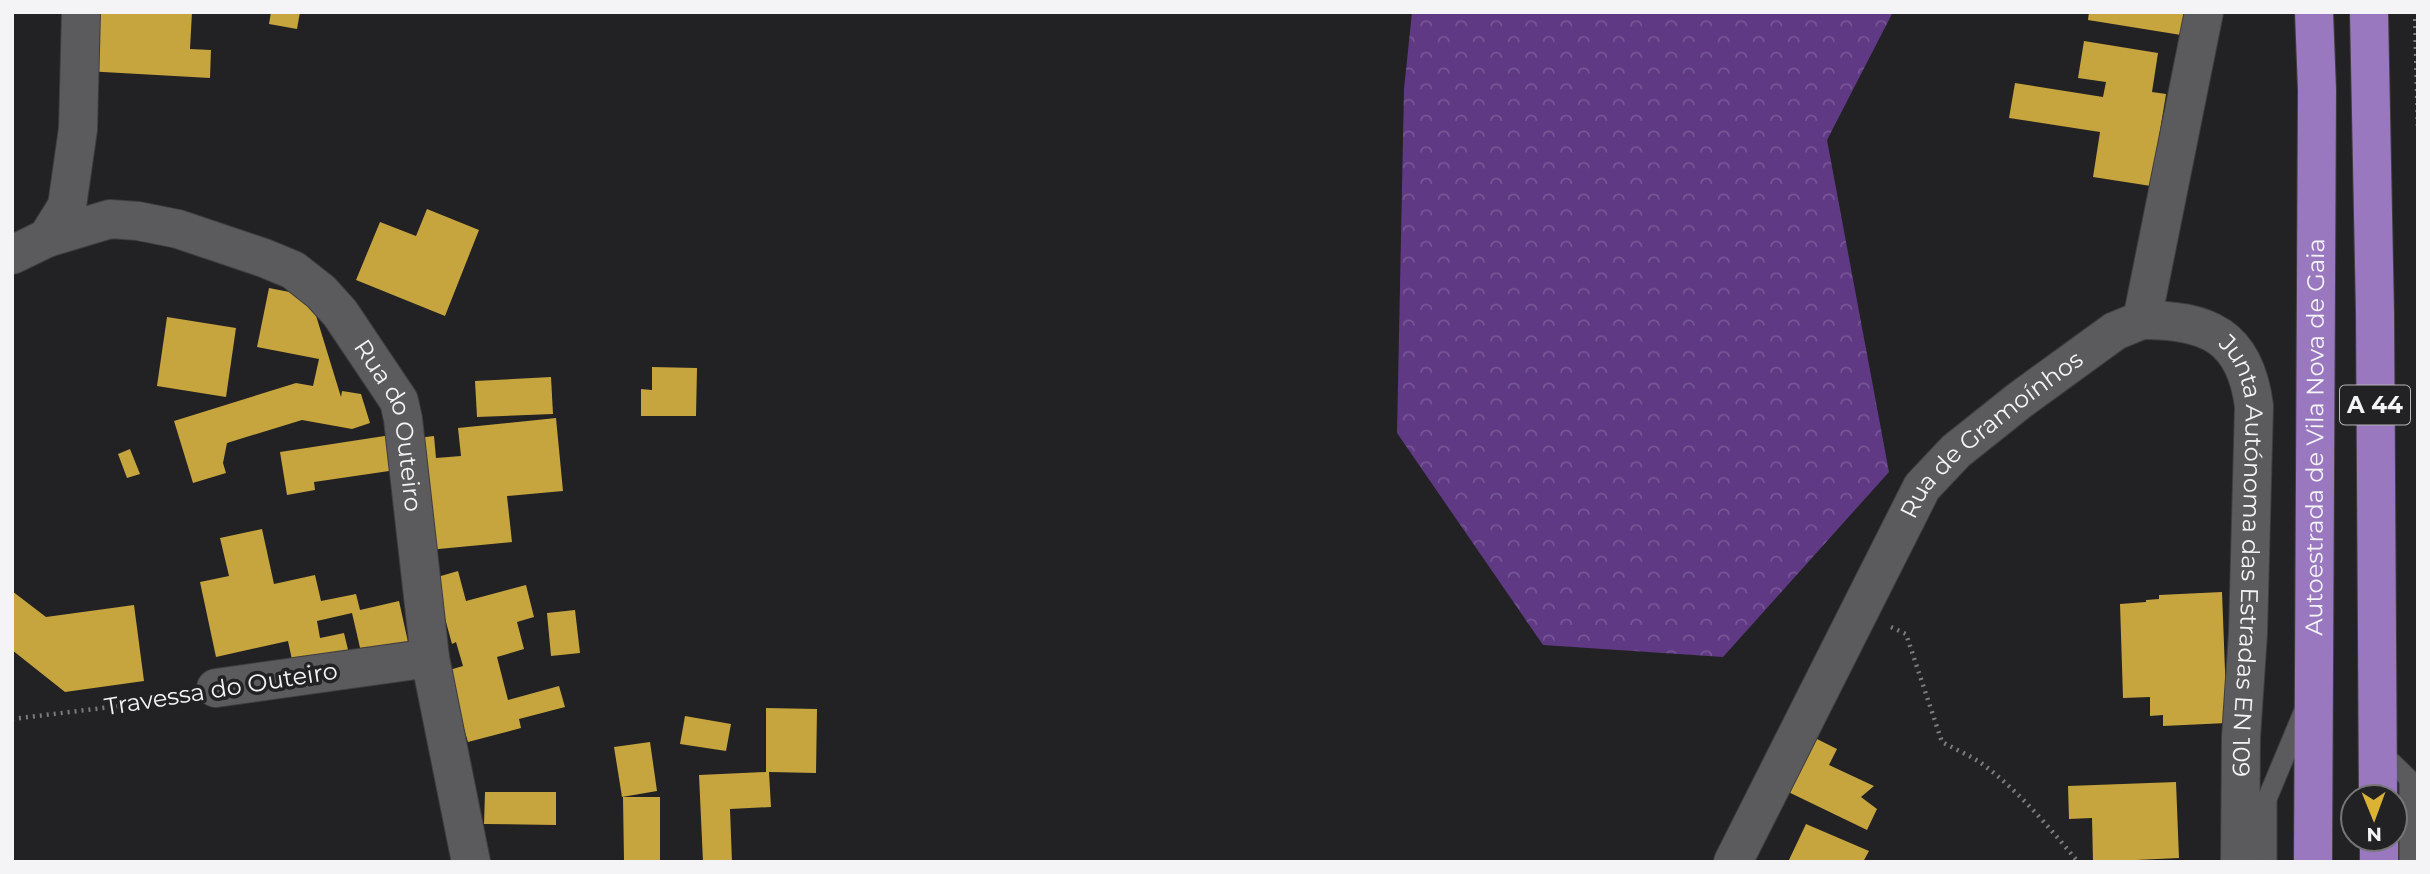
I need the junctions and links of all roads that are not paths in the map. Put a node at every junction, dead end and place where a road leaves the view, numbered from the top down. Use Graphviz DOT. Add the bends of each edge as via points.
graph roads {
  1 [pos="81,12"];
  2 [pos="2204,12"];
  3 [pos="2315,12"];
  4 [pos="2369,12"];
  5 [pos="47,238"];
  6 [pos="12,255"];
  7 [pos="2142,320"];
  8 [pos="430,658"];
  9 [pos="2313,687"];
  10 [pos="216,688"];
  11 [pos="2378,749"];
  12 [pos="2378,783"];
  13 [pos="471,862"];
  14 [pos="1733,862"];
  15 [pos="2240,862"];
  16 [pos="2267,862"];
  17 [pos="2313,862"];
  18 [pos="2409,862"];
  1 -- 5 [label="street" via="78,129 67,206"];
  2 -- 7 [label="street"];
  3 -- 9 [label="highway, Autoestrada de Vila Nova de Gaia / A 44"];
  4 -- 11 [label="highway, A 44"];
  5 -- 6 [label="street, Rua do Outeiro"];
  5 -- 8 [label="street, Rua do Outeiro" via="110,219 138,221 178,229 264,258 293,270 321,292 399,401"];
  7 -- 14 [label="street, Rua de Gramoínhos" via="2115,331 2020,400 1956,451 1922,487"];
  7 -- 15 [label="street, Junta Autónoma das Estradas EN 109" via="2175,320 2204,327 2234,348 2250,379 2253,432"];
  8 -- 10 [label="street, Travessa do Outeiro"];
  8 -- 13 [label="street, Rua do Outeiro"];
  9 -- 16 [label="lane" via="2267,799"];
  9 -- 17 [label="highway, Autoestrada de Vila Nova de Gaia / A 44"];
  11 -- 12 [label="highway, A 44"];
  11 -- 18 [label="lane" via="2409,779"];
}
